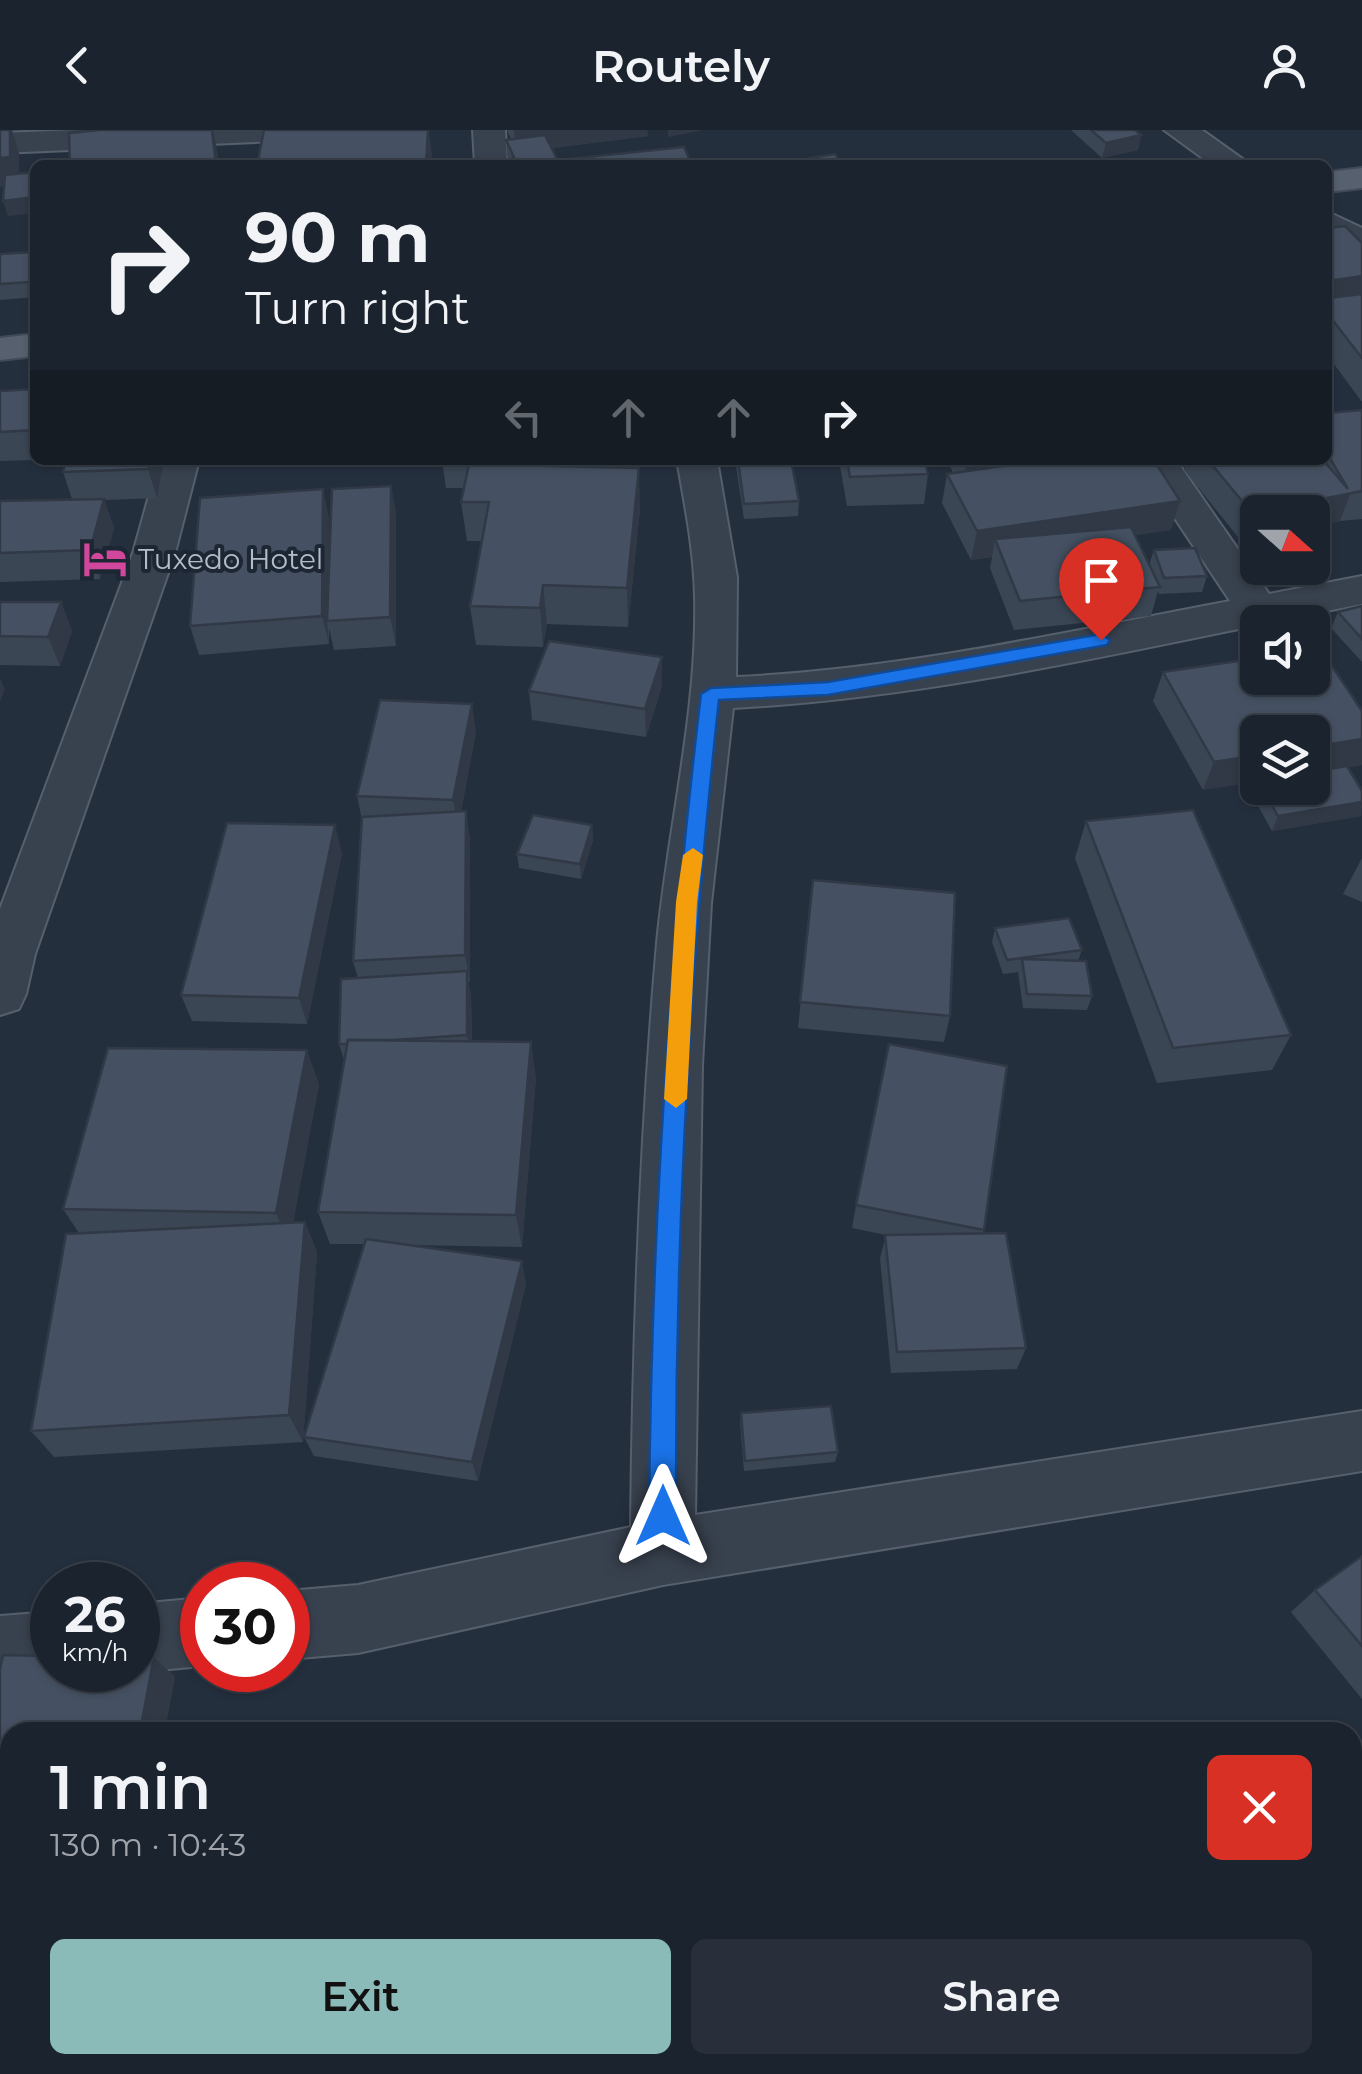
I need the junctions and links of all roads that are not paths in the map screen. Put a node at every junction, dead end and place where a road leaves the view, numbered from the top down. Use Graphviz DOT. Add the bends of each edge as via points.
graph roads {
  1 [pos="302,130"];
  2 [pos="489,130"];
  3 [pos="1180,130"];
  4 [pos="0,144"];
  5 [pos="492,160"];
  6 [pos="1227,160"];
  7 [pos="1362,178"];
  8 [pos="1332,182"];
  9 [pos="1332,225"];
  10 [pos="1362,244"];
  11 [pos="30,346"];
  12 [pos="0,349"];
  13 [pos="178,465"];
  14 [pos="698,465"];
  15 [pos="1159,465"];
  16 [pos="1362,590"];
  17 [pos="1255,605"];
  18 [pos="1284,605"];
  19 [pos="1240,613"];
  20 [pos="711,694"];
  21 [pos="0,994"];
  22 [pos="1362,1441"];
  23 [pos="663,1553"];
  24 [pos="310,1623"];
  25 [pos="30,1648"];
  26 [pos="0,1650"];
  1 -- 4 [label="street"];
  2 -- 5 [label="street"];
  3 -- 6 [label="street"];
  7 -- 8 [label="main road"];
  9 -- 10 [label="street"];
  11 -- 12 [label="main road"];
  13 -- 21 [label="street" via="154,553"];
  14 -- 20 [label="street" via="717,616"];
  15 -- 17 [label="street"];
  16 -- 18 [label="street"];
  19 -- 20 [label="street" via="828,688"];
  20 -- 23 [label="street" via="686,902 663,1329"];
  22 -- 23 [label="street"];
  23 -- 24 [label="street" via="358,1619"];
  25 -- 26 [label="street"];
}
